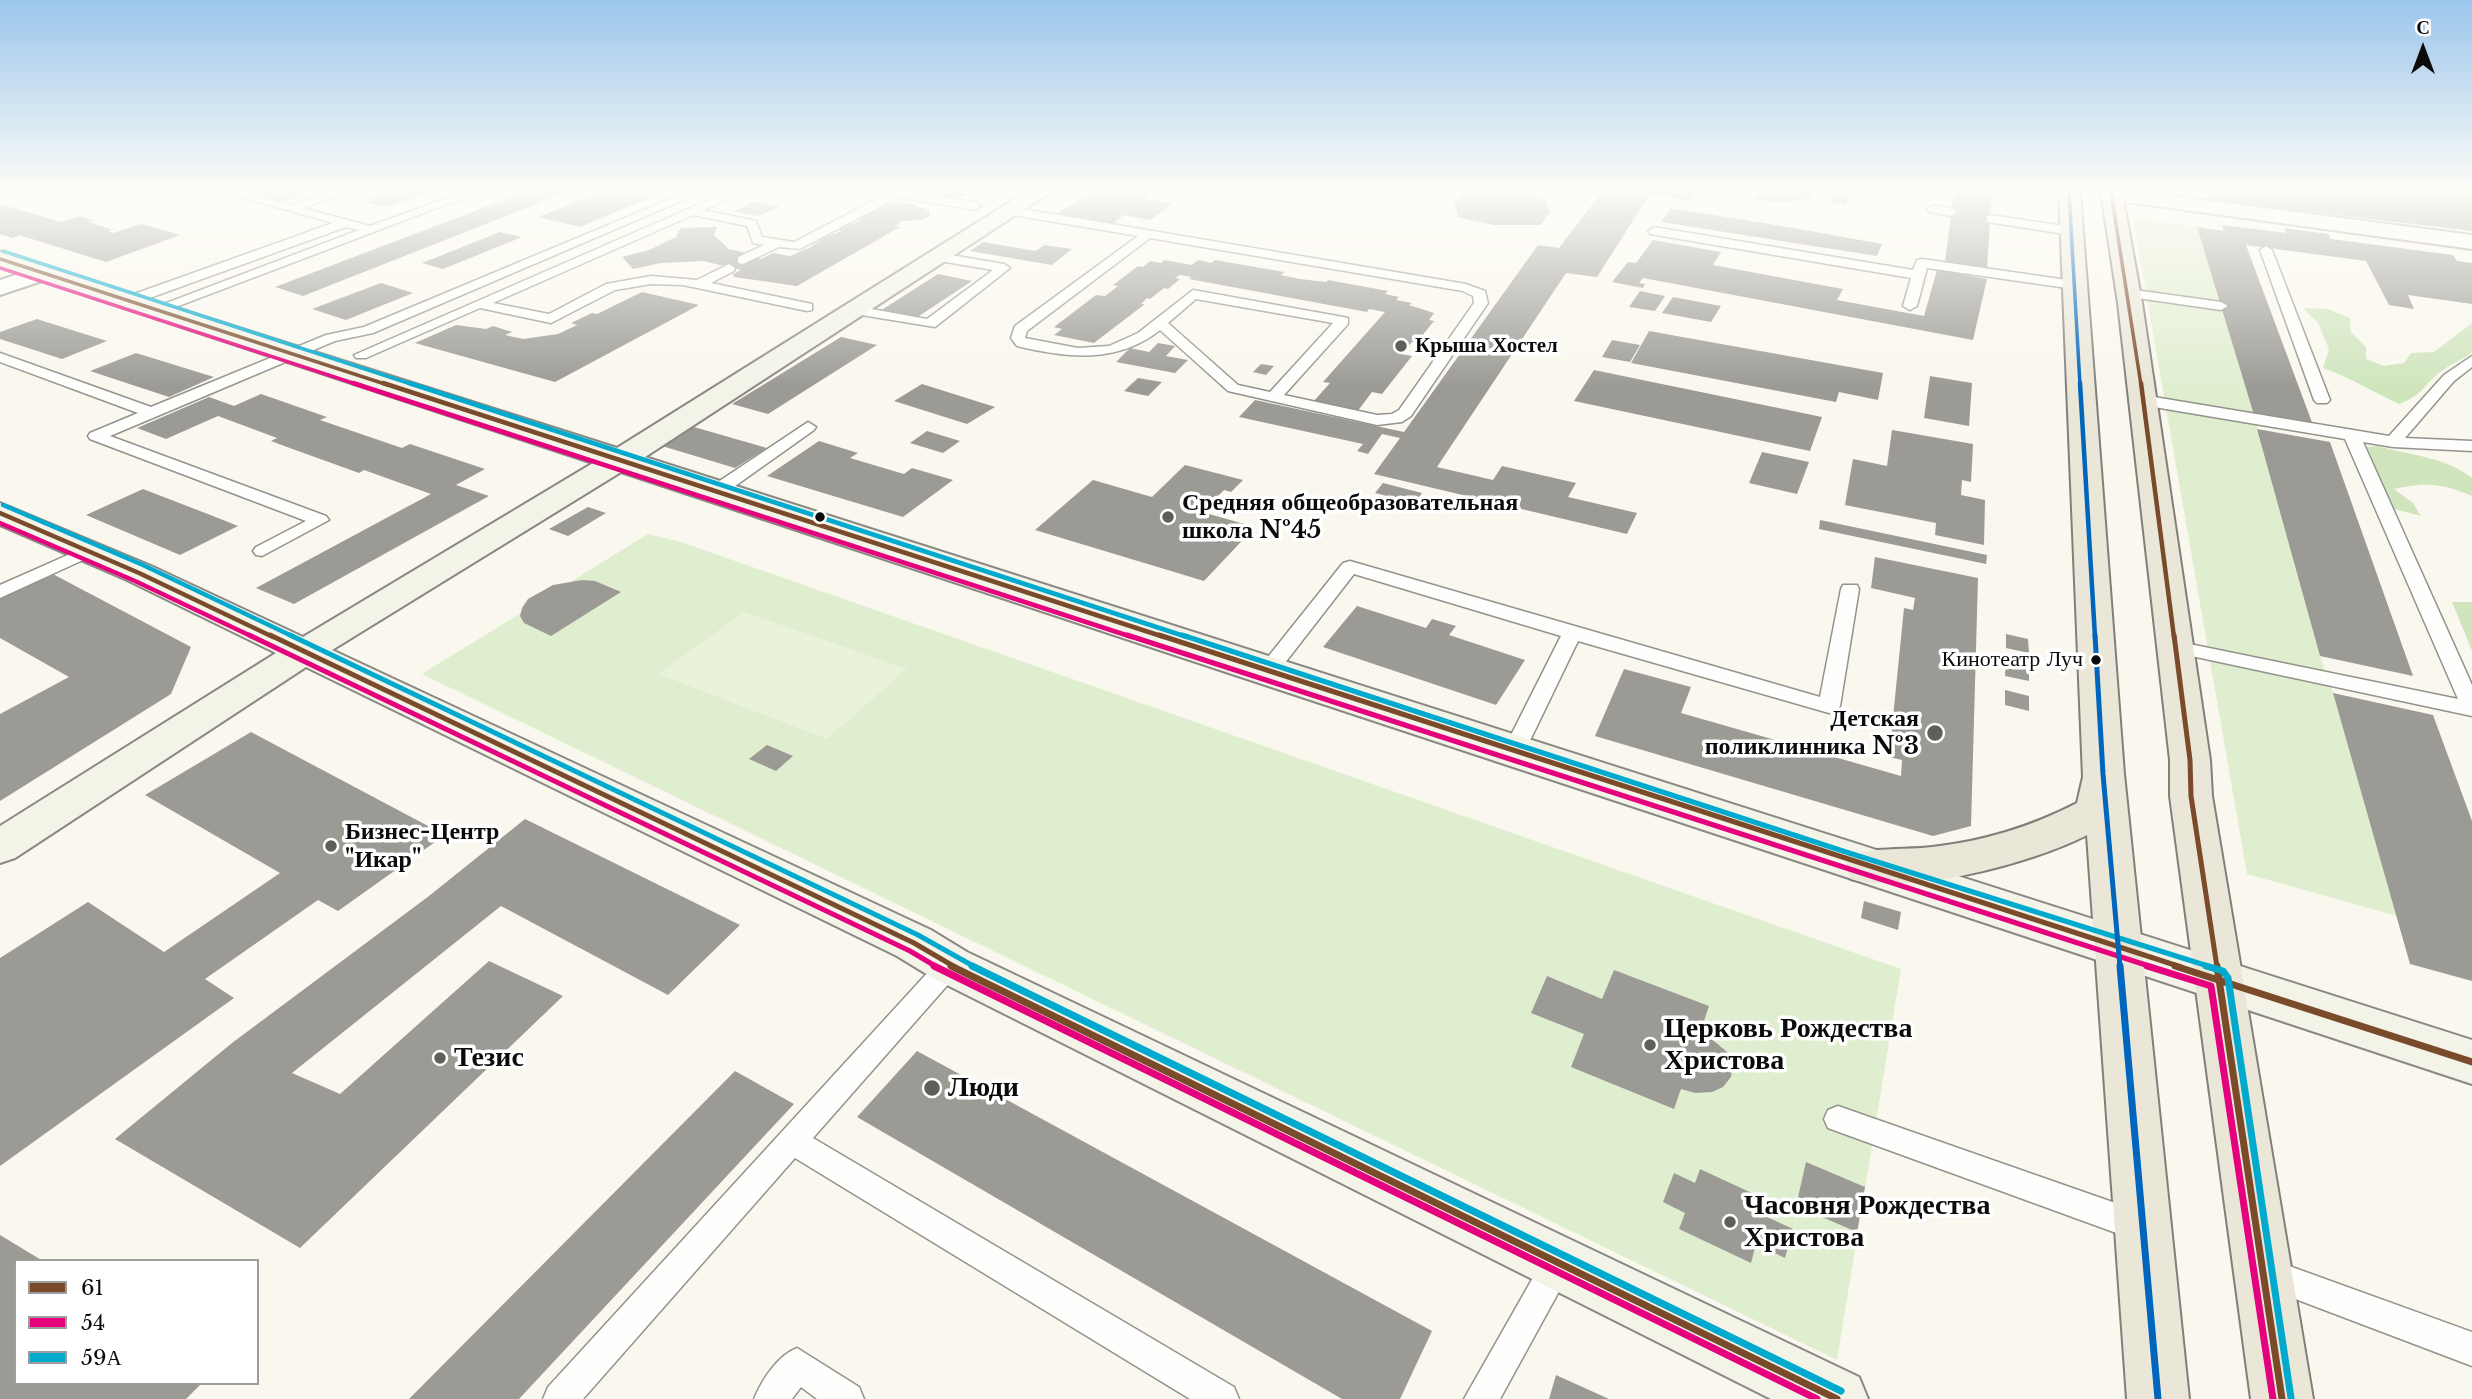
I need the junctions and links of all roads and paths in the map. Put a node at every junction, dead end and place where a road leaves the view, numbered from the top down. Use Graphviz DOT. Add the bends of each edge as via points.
graph roads {
  1 [pos="260,257"];
  2 [pos="287,257"];
  3 [pos="545,257"];
  4 [pos="586,257"];
  5 [pos="748,257"];
  6 [pos="939,257"];
  7 [pos="941,257"];
  8 [pos="1117,257"];
  9 [pos="1287,257"];
  10 [pos="1812,257"];
  11 [pos="2072,257"];
  12 [pos="2122,257"];
  13 [pos="2269,257"];
  14 [pos="0,259"];
  15 [pos="743,260"];
  16 [pos="1317,262"];
  17 [pos="729,268"];
  18 [pos="43,273"];
  19 [pos="1919,275"];
  20 [pos="1300,279"];
  21 [pos="699,284"];
  22 [pos="2074,285"];
  23 [pos="0,288"];
  24 [pos="2128,293"];
  25 [pos="1284,296"];
  26 [pos="479,304"];
  27 [pos="141,305"];
  28 [pos="1910,306"];
  29 [pos="2221,306"];
  30 [pos="807,307"];
  31 [pos="1272,308"];
  32 [pos="855,310"];
  33 [pos="2272,314"];
  34 [pos="2293,317"];
  35 [pos="1160,323"];
  36 [pos="292,354"];
  37 [pos="361,355"];
  38 [pos="0,357"];
  39 [pos="2472,360"];
  40 [pos="2449,378"];
  41 [pos="2470,385"];
  42 [pos="1273,397"];
  43 [pos="2142,400"];
  44 [pos="2322,400"];
  45 [pos="152,413"];
  46 [pos="808,426"];
  47 [pos="2352,436"];
  48 [pos="2393,442"];
  49 [pos="2472,446"];
  50 [pos="618,461"];
  51 [pos="715,492"];
  52 [pos="0,513"];
  53 [pos="88,551"];
  54 [pos="262,551"];
  55 [pos="1850,589"];
  56 [pos="0,592"];
  57 [pos="1573,633"];
  58 [pos="2175,647"];
  59 [pos="302,653"];
  60 [pos="1267,672"];
  61 [pos="2472,709"];
  62 [pos="1513,752"];
  63 [pos="2103,774"];
  64 [pos="0,847"];
  65 [pos="1867,867"];
  66 [pos="2118,947"];
  67 [pos="950,965"];
  68 [pos="2219,979"];
  69 [pos="2472,1062"];
  70 [pos="1838,1119"];
  71 [pos="792,1141"];
  72 [pos="2143,1227"];
  73 [pos="1558,1264"];
  74 [pos="2263,1271"];
  75 [pos="2472,1349"];
  76 [pos="559,1399"];
  77 [pos="771,1399"];
  78 [pos="846,1399"];
  79 [pos="1222,1399"];
  80 [pos="1481,1399"];
  81 [pos="1837,1399"];
  82 [pos="2158,1399"];
  83 [pos="2282,1399"];
  1 -- 27 [label="lane"];
  2 -- 27 [label="lane"];
  3 -- 36 [label="lane" via="368,330 331,338"];
  4 -- 26 [label="lane"];
  5 -- 15 [label="lane"];
  6 -- 32 [label="main road"];
  7 -- 32 [label="lane" via="1004,268 930,324"];
  8 -- 35 [label="lane" via="1020,329 1018,338 1022,343 1077,354 1121,353"];
  9 -- 16 [label="lane"];
  10 -- 19 [label="lane"];
  11 -- 22 [label="main road"];
  12 -- 24 [label="main road"];
  13 -- 34 [label="lane"];
  14 -- 18 [label="main road"];
  16 -- 20 [label="lane"];
  16 -- 42 [label="lane" via="1466,288 1480,294 1481,303 1405,414 1396,419 1377,420"];
  17 -- 21 [label="lane"];
  18 -- 23 [label="street"];
  18 -- 27 [label="main road"];
  19 -- 22 [label="lane" via="1922,263"];
  19 -- 28 [label="lane"];
  21 -- 26 [label="lane" via="651,281 611,287 551,319"];
  21 -- 30 [label="lane"];
  22 -- 24 [label="main road"];
  22 -- 63 [label="main road"];
  24 -- 29 [label="lane"];
  24 -- 43 [label="main road"];
  25 -- 31 [label="lane"];
  26 -- 37 [label="lane"];
  27 -- 36 [label="main road"];
  31 -- 35 [label="lane" via="1193,294"];
  31 -- 42 [label="lane" via="1343,321"];
  32 -- 50 [label="main road"];
  33 -- 34 [label="lane"];
  34 -- 44 [label="lane"];
  35 -- 42 [label="lane" via="1233,388"];
  36 -- 45 [label="lane"];
  36 -- 50 [label="main road"];
  38 -- 45 [label="lane"];
  39 -- 40 [label="lane"];
  40 -- 41 [label="lane"];
  40 -- 48 [label="lane"];
  43 -- 47 [label="lane"];
  43 -- 58 [label="main road"];
  45 -- 54 [label="lane" via="96,436 320,520"];
  46 -- 51 [label="lane"];
  47 -- 48 [label="lane"];
  47 -- 61 [label="lane"];
  48 -- 49 [label="lane"];
  50 -- 51 [label="main road"];
  50 -- 59 [label="main road"];
  51 -- 60 [label="main road"];
  52 -- 53 [label="main road"];
  53 -- 56 [label="lane"];
  53 -- 59 [label="main road"];
  55 -- 57 [label="lane" via="1829,706"];
  57 -- 60 [label="lane" via="1350,567"];
  57 -- 62 [label="lane"];
  58 -- 61 [label="lane"];
  58 -- 68 [label="main road"];
  59 -- 64 [label="main road" via="56,822"];
  59 -- 67 [label="main road" via="914,943"];
  60 -- 62 [label="main road"];
  62 -- 65 [label="main road"];
  63 -- 65 [label="main road" via="2097,811 2049,837 2002,853 1957,861"];
  63 -- 66 [label="main road"];
  65 -- 66 [label="main road"];
  66 -- 68 [label="main road"];
  66 -- 72 [label="main road"];
  67 -- 71 [label="lane"];
  67 -- 73 [label="main road"];
  68 -- 69 [label="main road"];
  68 -- 74 [label="main road"];
  70 -- 72 [label="lane"];
  71 -- 76 [label="lane"];
  71 -- 79 [label="lane"];
  72 -- 82 [label="main road"];
  73 -- 80 [label="lane"];
  73 -- 81 [label="main road"];
  74 -- 75 [label="lane"];
  74 -- 83 [label="main road"];
  77 -- 78 [label="lane" via="797,1365"];
}
